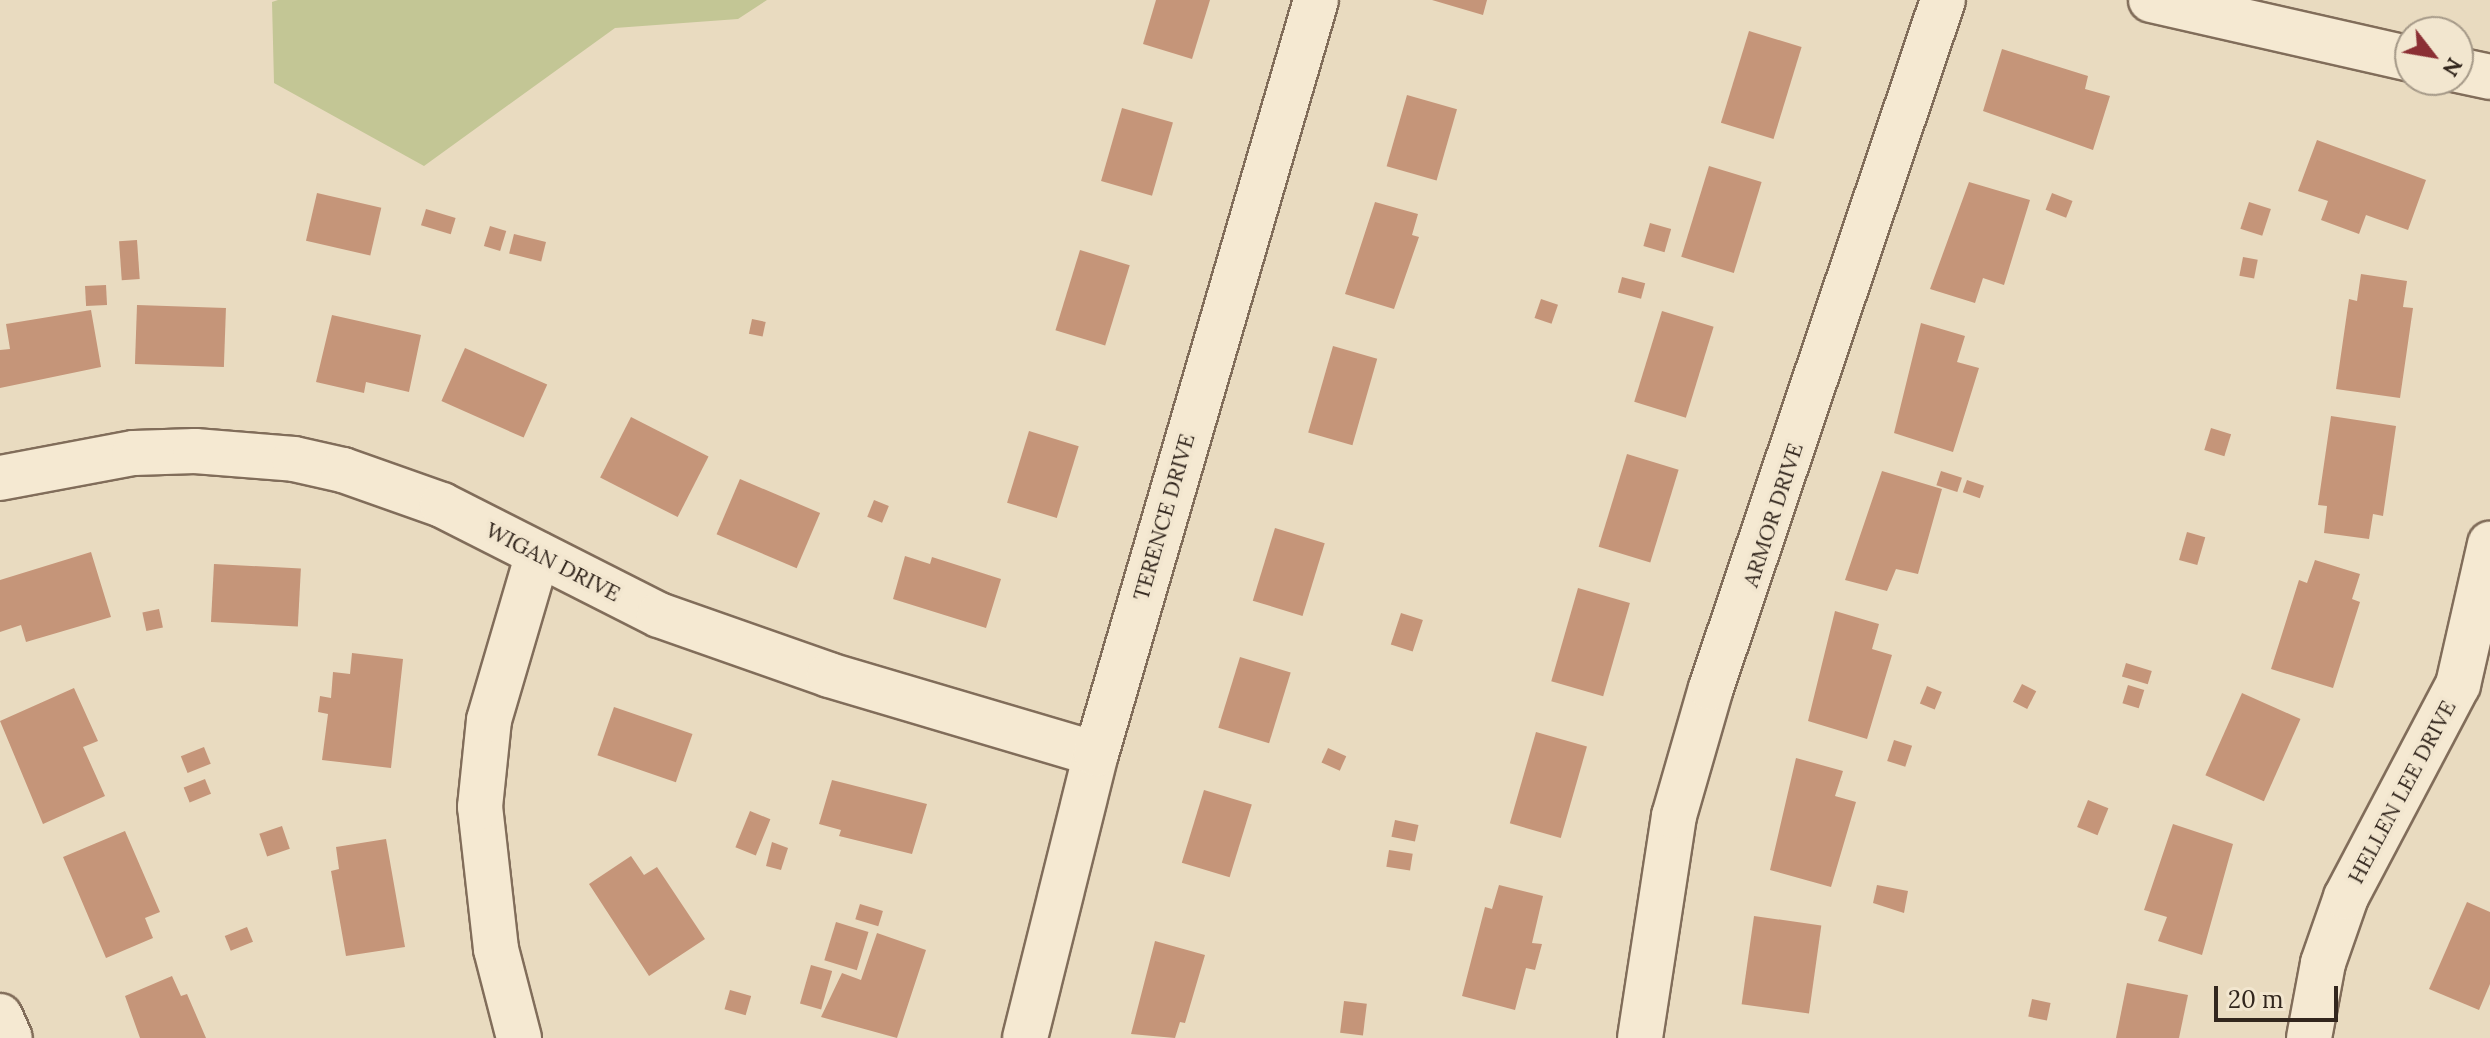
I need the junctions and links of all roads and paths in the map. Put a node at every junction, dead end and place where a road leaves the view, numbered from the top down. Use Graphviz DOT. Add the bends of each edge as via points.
graph roads {
  1 [pos="1316,0"];
  2 [pos="1943,0"];
  3 [pos="2151,0"];
  4 [pos="2394,55"];
  5 [pos="0,478"];
  6 [pos="2490,544"];
  7 [pos="538,554"];
  8 [pos="1096,754"];
  9 [pos="0,1016"];
  10 [pos="10,1038"];
  11 [pos="519,1038"];
  12 [pos="1025,1038"];
  13 [pos="1640,1038"];
  14 [pos="2309,1038"];
  1 -- 8 [label="street, TERENCE DRIVE"];
  2 -- 13 [label="street, ARMOR DRIVE" via="1711,688 1674,816"];
  3 -- 4 [label="street"];
  5 -- 7 [label="street, WIGAN DRIVE" via="134,453 294,459 387,484"];
  6 -- 14 [label="street, HELLEN LEE DRIVE" via="2458,685 2346,897 2323,963"];
  7 -- 8 [label="street, WIGAN DRIVE" via="659,615 755,650"];
  7 -- 11 [label="street" via="489,720 480,807 496,949"];
  8 -- 12 [label="street, TERENCE DRIVE"];
  9 -- 10 [label="street"];
}
